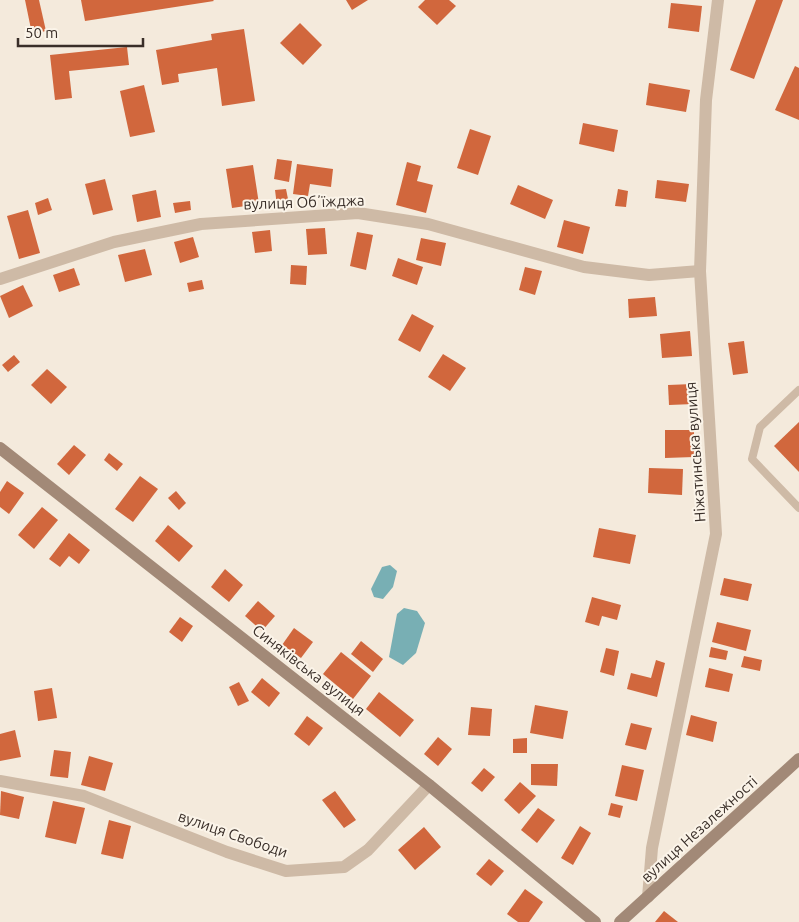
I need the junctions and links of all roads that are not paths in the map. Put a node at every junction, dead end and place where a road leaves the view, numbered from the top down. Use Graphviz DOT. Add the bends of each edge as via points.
graph roads {
  1 [pos="718,0"];
  2 [pos="700,271"];
  3 [pos="0,279"];
  4 [pos="799,390"];
  5 [pos="0,448"];
  6 [pos="799,508"];
  7 [pos="799,759"];
  8 [pos="0,781"];
  9 [pos="429,785"];
  10 [pos="648,897"];
  11 [pos="595,922"];
  12 [pos="620,922"];
  1 -- 2 [label="street, Ніжатинська вулиця" via="706,100"];
  2 -- 3 [label="street, вулиця Обʼїжджа" via="649,275 584,267 428,224 358,213 201,224 114,242"];
  2 -- 10 [label="street, Ніжатинська вулиця" via="716,534 652,848"];
  4 -- 6 [label="lane" via="760,427 752,459"];
  5 -- 9 [label="street, Синяківська вулиця"];
  7 -- 10 [label="street, вулиця Незалежності"];
  8 -- 9 [label="street, вулиця Свободи" via="84,796 227,852 286,871 344,867 368,850"];
  9 -- 11 [label="street, Синяківська вулиця"];
  10 -- 12 [label="street, вулиця Незалежності"];
}
